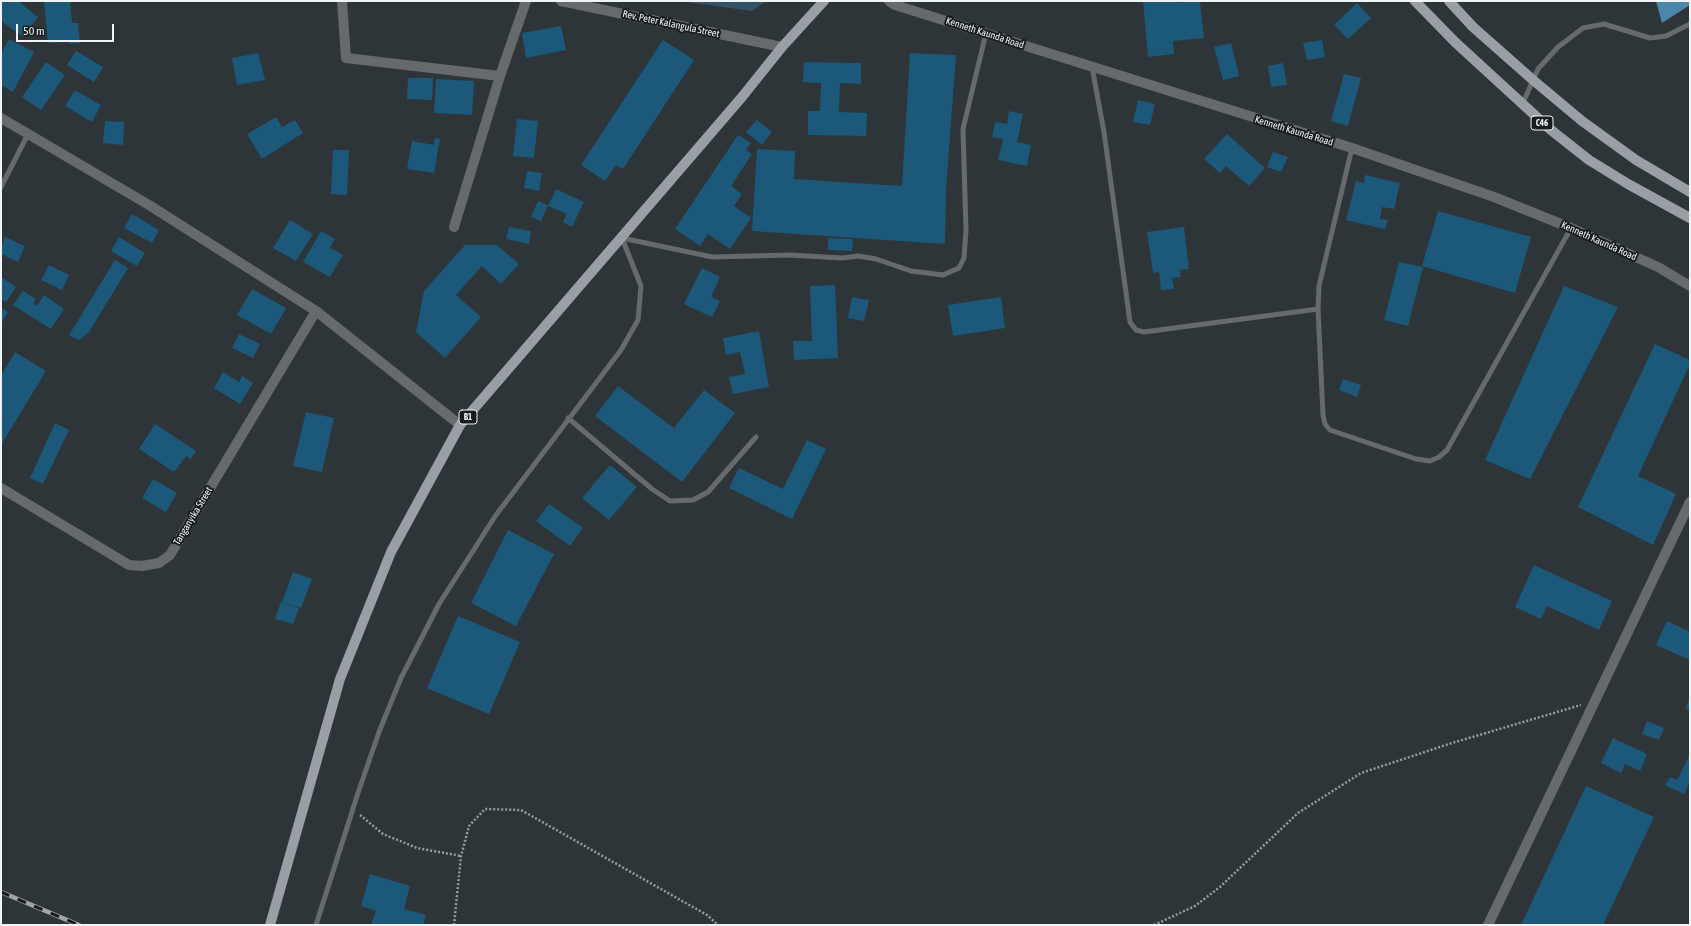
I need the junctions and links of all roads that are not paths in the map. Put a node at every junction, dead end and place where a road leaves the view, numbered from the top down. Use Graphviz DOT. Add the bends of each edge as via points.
graph roads {
  1 [pos="342,1"];
  2 [pos="526,1"];
  3 [pos="561,1"];
  4 [pos="824,1"];
  5 [pos="889,1"];
  6 [pos="1415,1"];
  7 [pos="1449,1"];
  8 [pos="1690,24"];
  9 [pos="986,33"];
  10 [pos="782,47"];
  11 [pos="1092,67"];
  12 [pos="500,76"];
  13 [pos="1533,80"];
  14 [pos="1522,105"];
  15 [pos="1,118"];
  16 [pos="28,134"];
  17 [pos="1352,148"];
  18 [pos="1,187"];
  19 [pos="1690,192"];
  20 [pos="1690,218"];
  21 [pos="454,226"];
  22 [pos="1571,228"];
  23 [pos="622,238"];
  24 [pos="1690,286"];
  25 [pos="1318,309"];
  26 [pos="316,311"];
  27 [pos="568,418"];
  28 [pos="460,426"];
  29 [pos="756,437"];
  30 [pos="1,488"];
  31 [pos="1690,502"];
  32 [pos="270,925"];
  33 [pos="316,925"];
  34 [pos="1488,925"];
  1 -- 12 [label="street" via="346,58"];
  2 -- 12 [label="street"];
  3 -- 10 [label="street, Rev. Peter Kalangula Street"];
  4 -- 10 [label="main road, B1"];
  5 -- 9 [label="street, Kenneth Kaunda Road"];
  6 -- 14 [label="main road, C46"];
  7 -- 13 [label="main road, C46" via="1473,27"];
  8 -- 13 [label="lane" via="1666,36 1650,38 1604,24 1583,28 1558,47 1538,69"];
  9 -- 11 [label="street, Kenneth Kaunda Road"];
  9 -- 23 [label="lane" via="963,129 966,230 964,258 959,268 943,275 910,271 876,259 858,256 712,257"];
  10 -- 23 [label="main road, B1"];
  11 -- 17 [label="street, Kenneth Kaunda Road"];
  11 -- 25 [label="lane" via="1104,132 1130,322 1136,330 1144,332"];
  12 -- 21 [label="street"];
  13 -- 14 [label="lane"];
  13 -- 19 [label="main road, C46" via="1582,121 1636,160"];
  14 -- 20 [label="main road, C46" via="1589,160"];
  15 -- 16 [label="street"];
  16 -- 18 [label="lane"];
  16 -- 26 [label="street" via="149,205"];
  17 -- 22 [label="street, Kenneth Kaunda Road" via="1494,197"];
  17 -- 25 [label="lane" via="1319,286"];
  22 -- 24 [label="street, Kenneth Kaunda Road" via="1658,268"];
  22 -- 25 [label="lane" via="1448,450 1439,458 1430,461 1416,459 1330,430 1325,424"];
  23 -- 27 [label="lane" via="641,286 638,320 625,344"];
  23 -- 28 [label="main road, B1"];
  26 -- 28 [label="street"];
  26 -- 30 [label="street, Tanganyika Street" via="170,555 159,562 142,566 129,565"];
  27 -- 29 [label="lane" via="652,489 670,501 693,500 708,492"];
  27 -- 33 [label="lane" via="496,515 439,604 401,678 379,732"];
  28 -- 32 [label="main road, B1" via="391,552 340,679"];
  31 -- 34 [label="street"];
}
